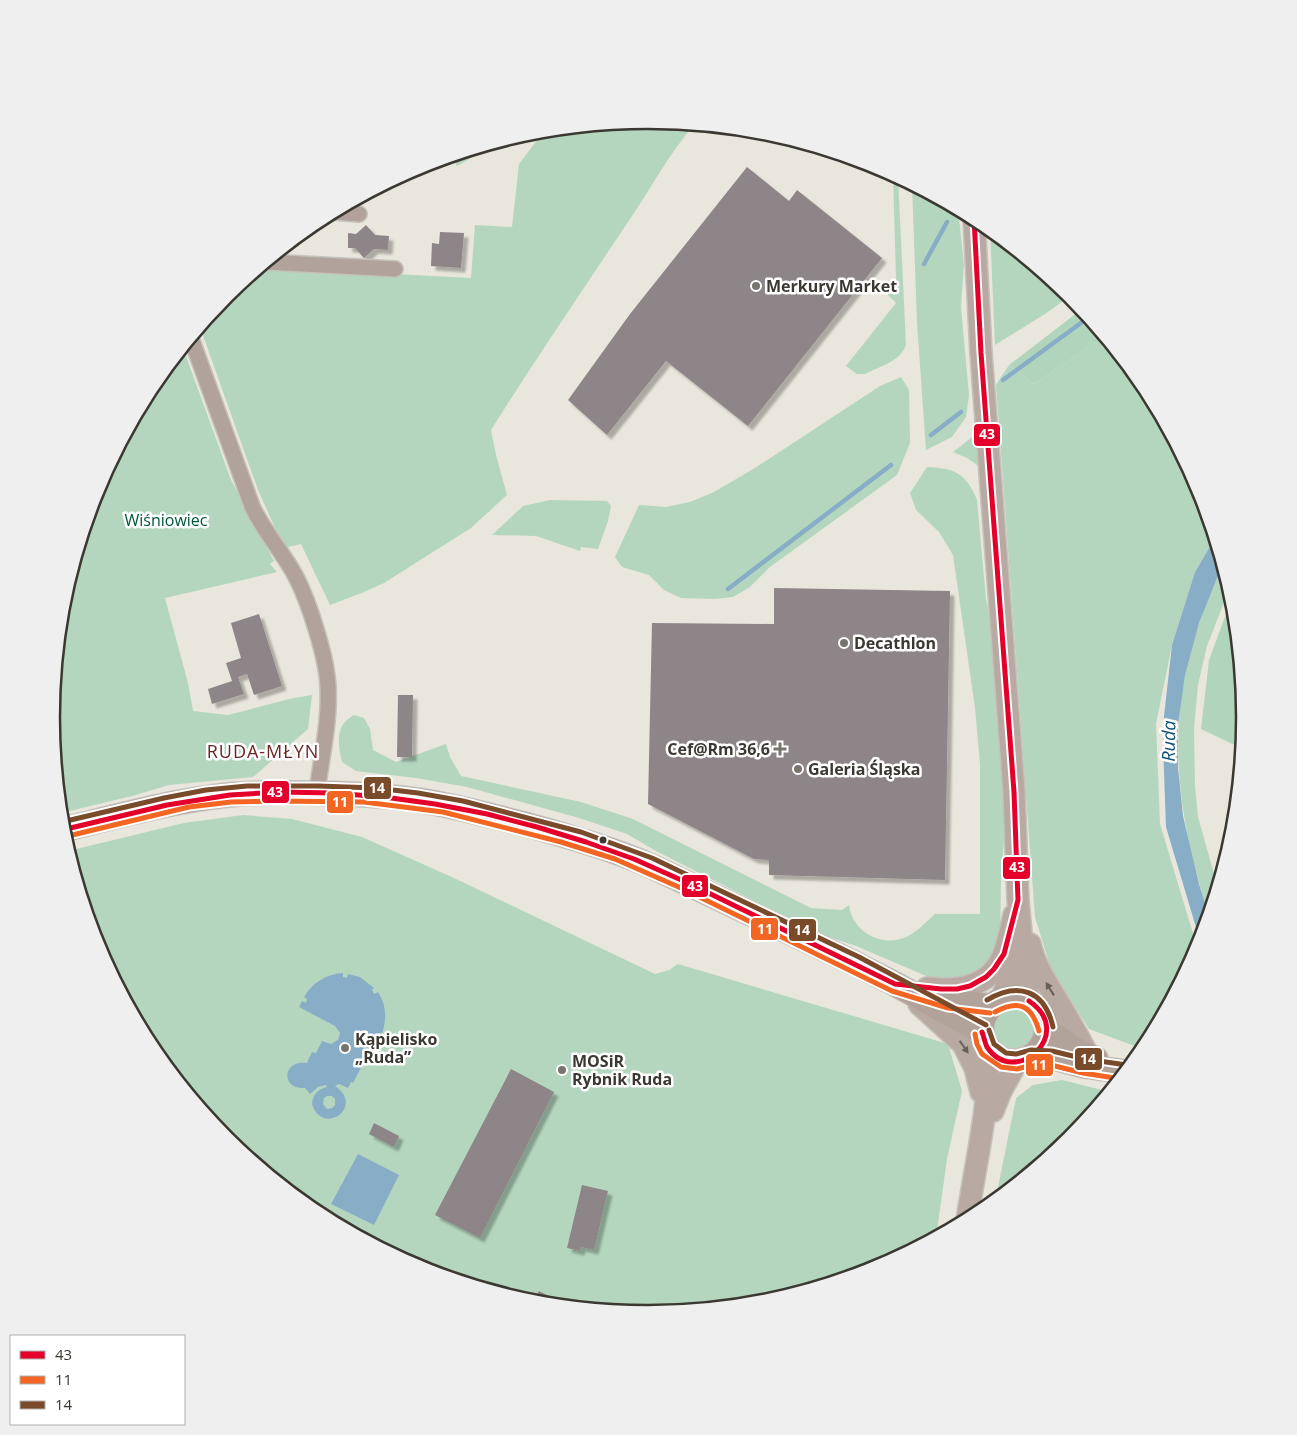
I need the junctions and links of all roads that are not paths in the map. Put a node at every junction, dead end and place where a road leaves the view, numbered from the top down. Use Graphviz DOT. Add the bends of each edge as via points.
graph roads {
  1 [pos="346,213"];
  2 [pos="359,214"];
  3 [pos="975,228"];
  4 [pos="276,263"];
  5 [pos="395,269"];
  6 [pos="193,345"];
  7 [pos="317,793"];
  8 [pos="70,828"];
  9 [pos="1018,900"];
  10 [pos="896,984"];
  11 [pos="1029,1001"];
  12 [pos="997,1003"];
  13 [pos="1046,1029"];
  14 [pos="985,1041"];
  15 [pos="1088,1055"];
  16 [pos="1024,1060"];
  17 [pos="1120,1070"];
  18 [pos="1119,1071"];
  19 [pos="984,1107"];
  20 [pos="981,1139"];
  21 [pos="969,1211"];
  1 -- 2 [label="street"];
  3 -- 9 [label="main road" via="1013,782"];
  4 -- 5 [label="street"];
  6 -- 7 [label="street" via="252,506 300,585 323,656 328,698"];
  7 -- 8 [label="main road" via="230,795 188,800"];
  7 -- 10 [label="main road" via="381,796 444,805 554,832 618,852"];
  9 -- 10 [label="main road" via="1004,954 986,977 957,989"];
  9 -- 11 [label="main road"];
  9 -- 12 [label="main road" via="1008,975"];
  15 -- 9 [label="main road, one-way" via="1033,957"];
  10 -- 12 [label="main road" via="950,1001"];
  10 -- 14 [label="main road"];
  10 -- 19 [label="main road, one-way" via="963,1044 975,1068"];
  11 -- 12 [label="main road" via="1013,997"];
  11 -- 13 [label="main road" via="1042,1014"];
  12 -- 14 [label="main road" via="985,1015"];
  13 -- 15 [label="main road"];
  13 -- 16 [label="main road" via="1042,1046"];
  14 -- 16 [label="main road" via="1003,1060"];
  14 -- 19 [label="main road" via="989,1078"];
  15 -- 17 [label="main road"];
  16 -- 18 [label="main road" via="1058,1059"];
  16 -- 20 [label="main road" via="1000,1091"];
  19 -- 20 [label="main road"];
  20 -- 21 [label="main road"];
}
